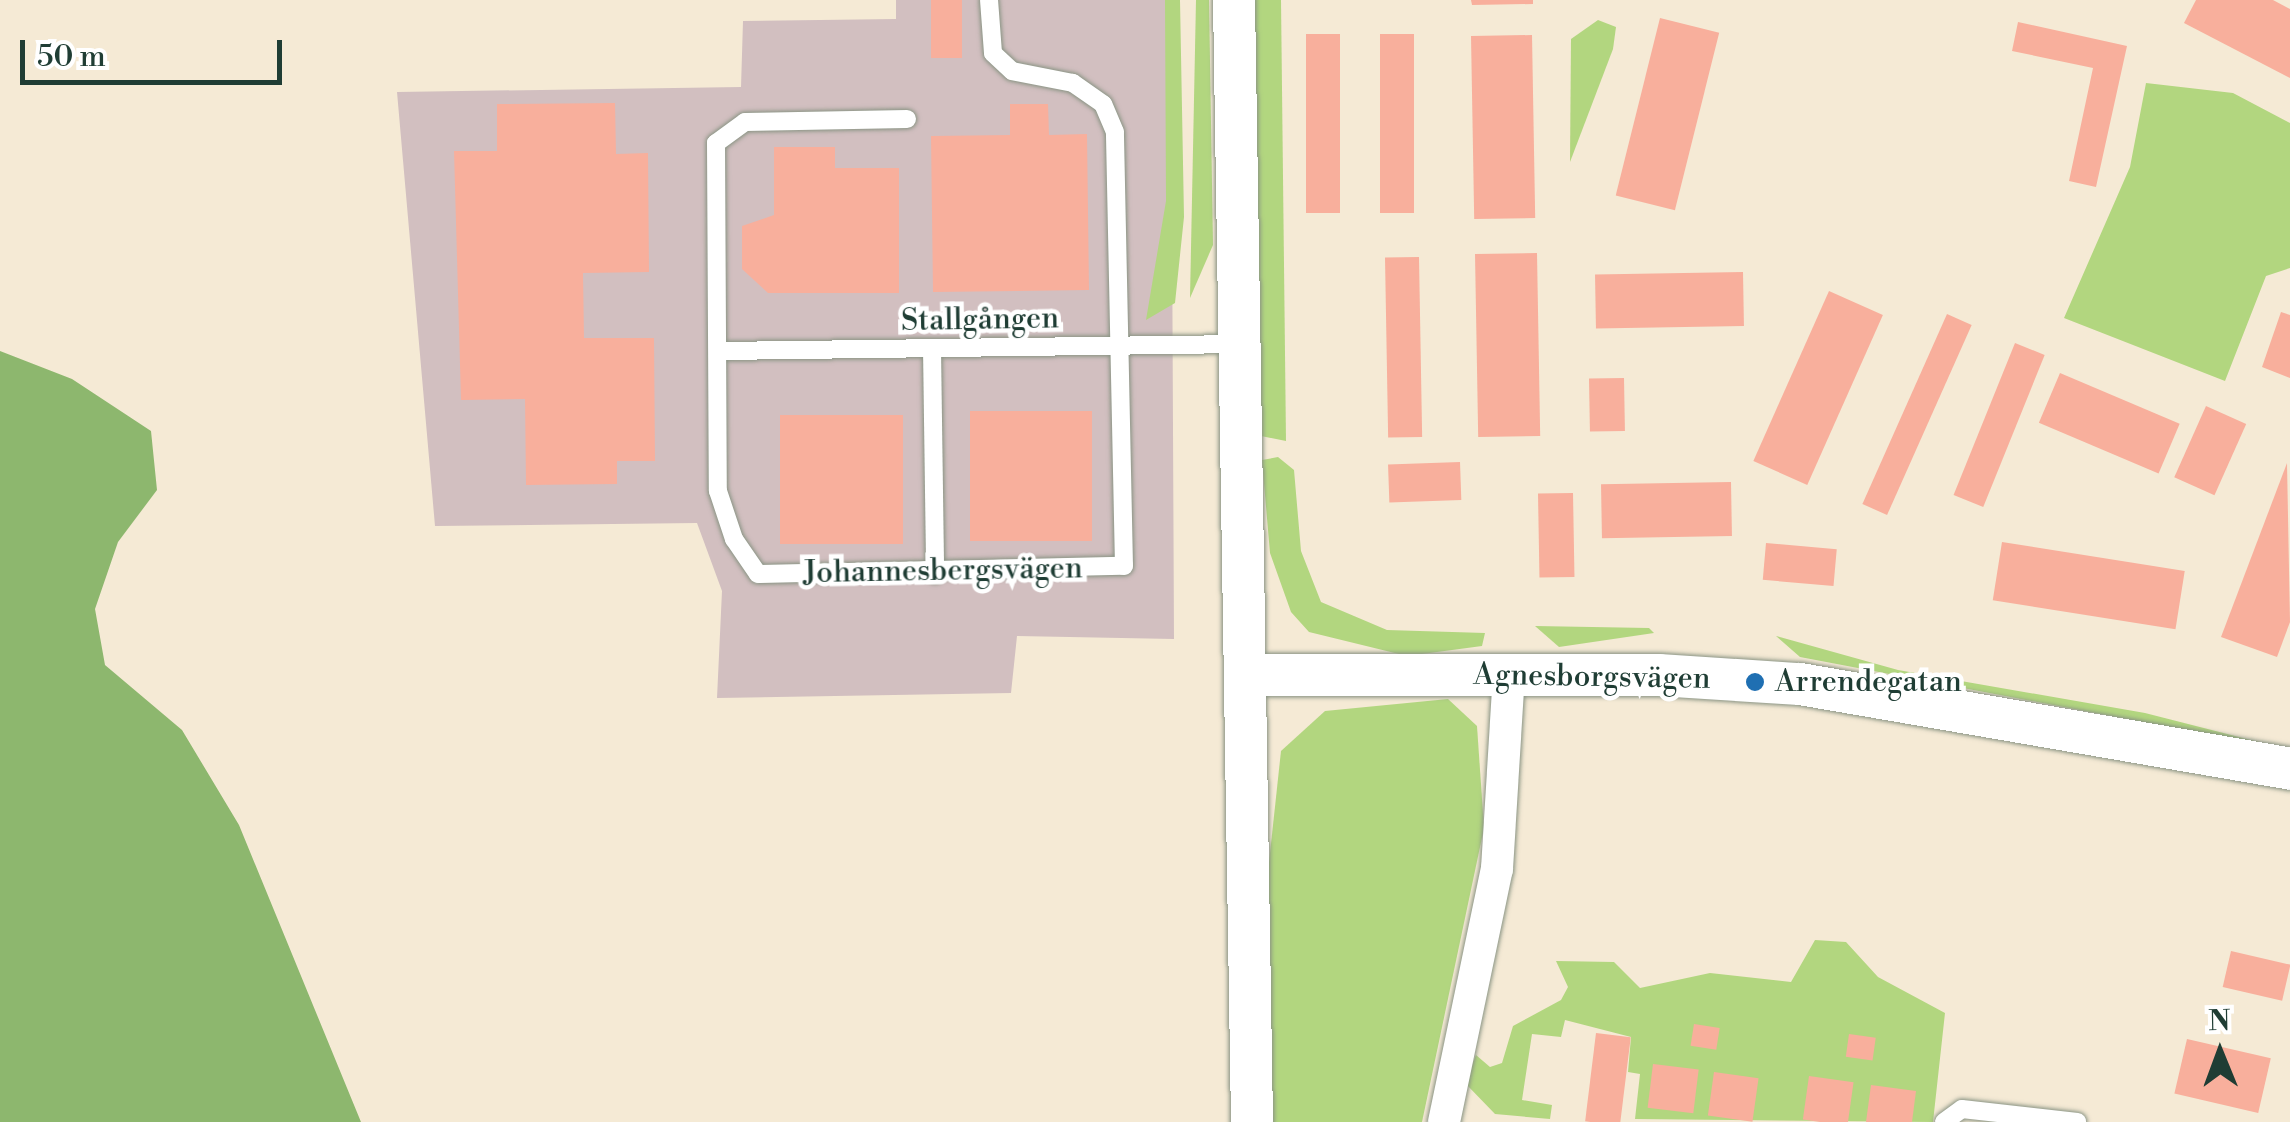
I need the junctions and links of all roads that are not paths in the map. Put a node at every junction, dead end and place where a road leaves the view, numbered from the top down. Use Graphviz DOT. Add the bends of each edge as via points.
graph roads {
  1 [pos="989,0"];
  2 [pos="1234,0"];
  3 [pos="906,119"];
  4 [pos="1240,344"];
  5 [pos="1118,345"];
  6 [pos="932,348"];
  7 [pos="721,351"];
  8 [pos="934,574"];
  9 [pos="1509,674"];
  10 [pos="1246,676"];
  11 [pos="2290,769"];
  12 [pos="1252,1122"];
  13 [pos="1444,1122"];
  14 [pos="1944,1122"];
  15 [pos="2077,1122"];
  1 -- 5 [label="lane, Johannesbergsvägen" via="993,53 1012,71 1073,83 1102,104 1115,132"];
  2 -- 4 [label="street"];
  3 -- 7 [label="lane, Johannesbergsvägen" via="745,122 716,144"];
  4 -- 5 [label="lane, Stallgången"];
  4 -- 10 [label="street"];
  5 -- 6 [label="lane, Stallgången"];
  5 -- 8 [label="lane, Johannesbergsvägen" via="1124,566"];
  6 -- 7 [label="lane, Stallgången"];
  6 -- 8 [label="lane"];
  7 -- 8 [label="lane, Johannesbergsvägen" via="718,491 758,574"];
  9 -- 10 [label="street, Agnesborgsvägen"];
  9 -- 11 [label="street, Agnesborgsvägen" via="1800,684"];
  9 -- 13 [label="street" via="1497,869"];
  10 -- 12 [label="street"];
  14 -- 15 [label="lane" via="1962,1109"];
}
